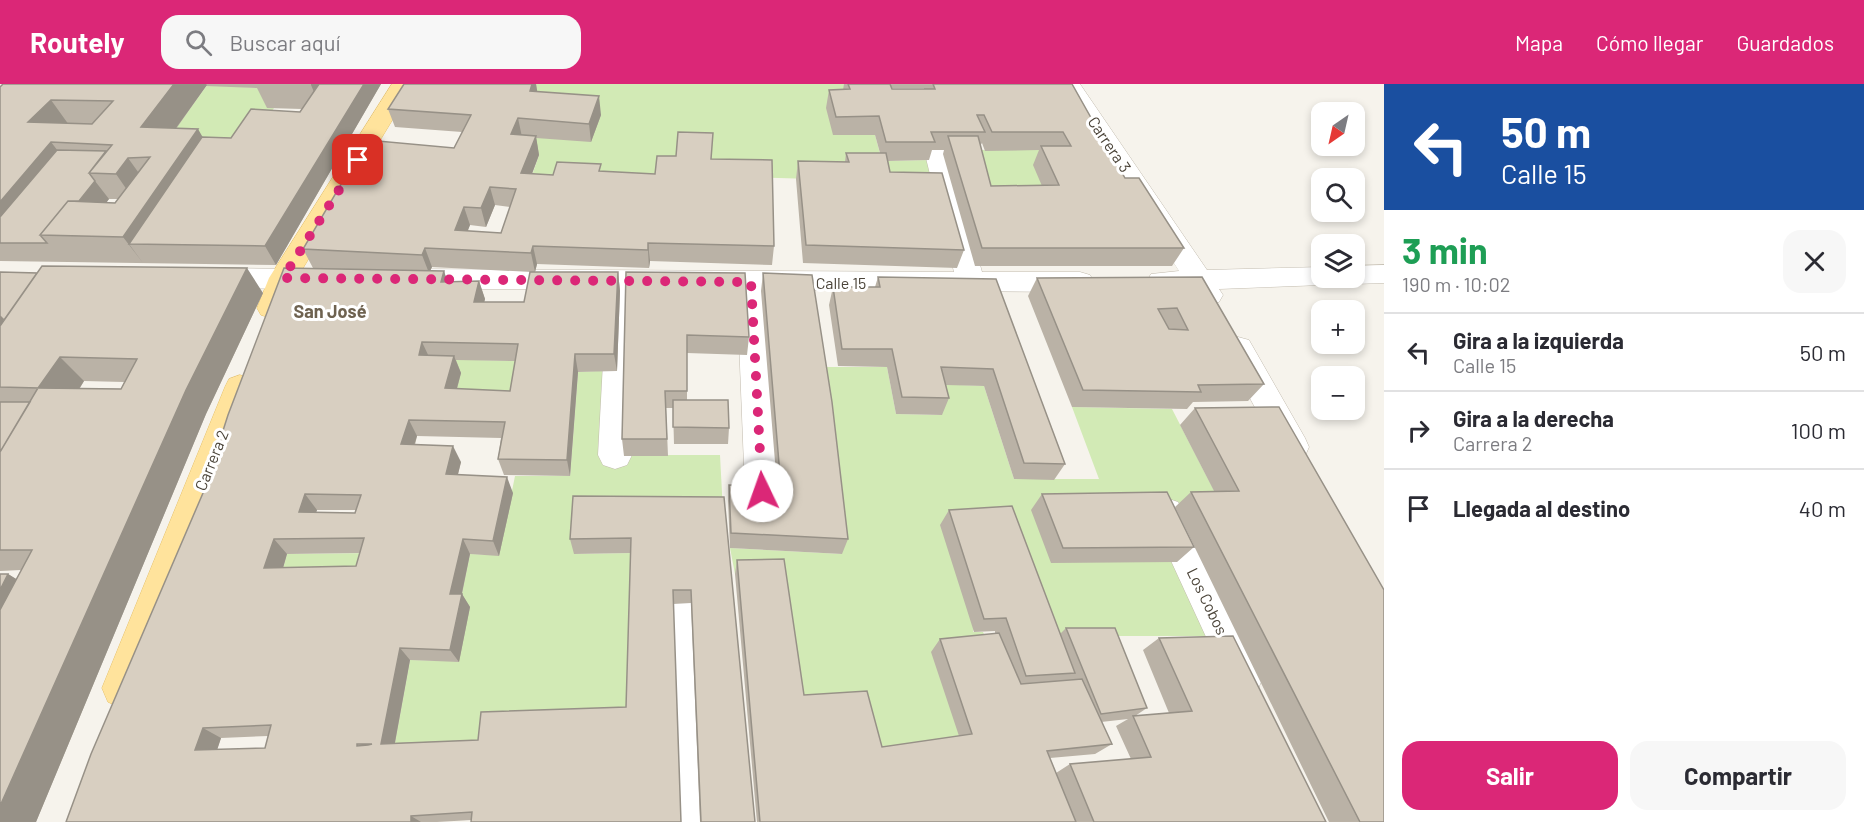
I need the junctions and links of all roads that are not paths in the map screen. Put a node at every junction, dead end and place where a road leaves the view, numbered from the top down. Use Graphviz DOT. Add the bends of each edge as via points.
graph roads {
  1 [pos="403,84"];
  2 [pos="1069,84"];
  3 [pos="937,154"];
  4 [pos="1384,274"];
  5 [pos="1365,275"];
  6 [pos="1311,276"];
  7 [pos="177,278"];
  8 [pos="283,278"];
  9 [pos="341,279"];
  10 [pos="376,279"];
  11 [pos="621,281"];
  12 [pos="1201,281"];
  13 [pos="751,282"];
  14 [pos="1105,282"];
  15 [pos="1141,282"];
  16 [pos="971,283"];
  17 [pos="615,455"];
  18 [pos="1304,466"];
  19 [pos="762,491"];
  20 [pos="1164,509"];
  21 [pos="684,610"];
  22 [pos="1258,703"];
  23 [pos="114,711"];
  24 [pos="692,822"];
  1 -- 8 [label="main road, Carrera 2"];
  2 -- 12 [label="street, Carrera 3"];
  3 -- 16 [label="street"];
  4 -- 5 [label="street"];
  6 -- 12 [label="street"];
  7 -- 8 [label="street"];
  8 -- 9 [label="street"];
  8 -- 23 [label="main road, Carrera 2"];
  10 -- 11 [label="street, Calle 15"];
  11 -- 13 [label="street, Calle 15"];
  11 -- 17 [label="street"];
  12 -- 15 [label="street"];
  12 -- 18 [label="street, Carrera 3"];
  13 -- 16 [label="street, Calle 15"];
  13 -- 19 [label="street"];
  14 -- 16 [label="street, Calle 15"];
  20 -- 22 [label="street, Los Cobos"];
  21 -- 24 [label="street"];
}
